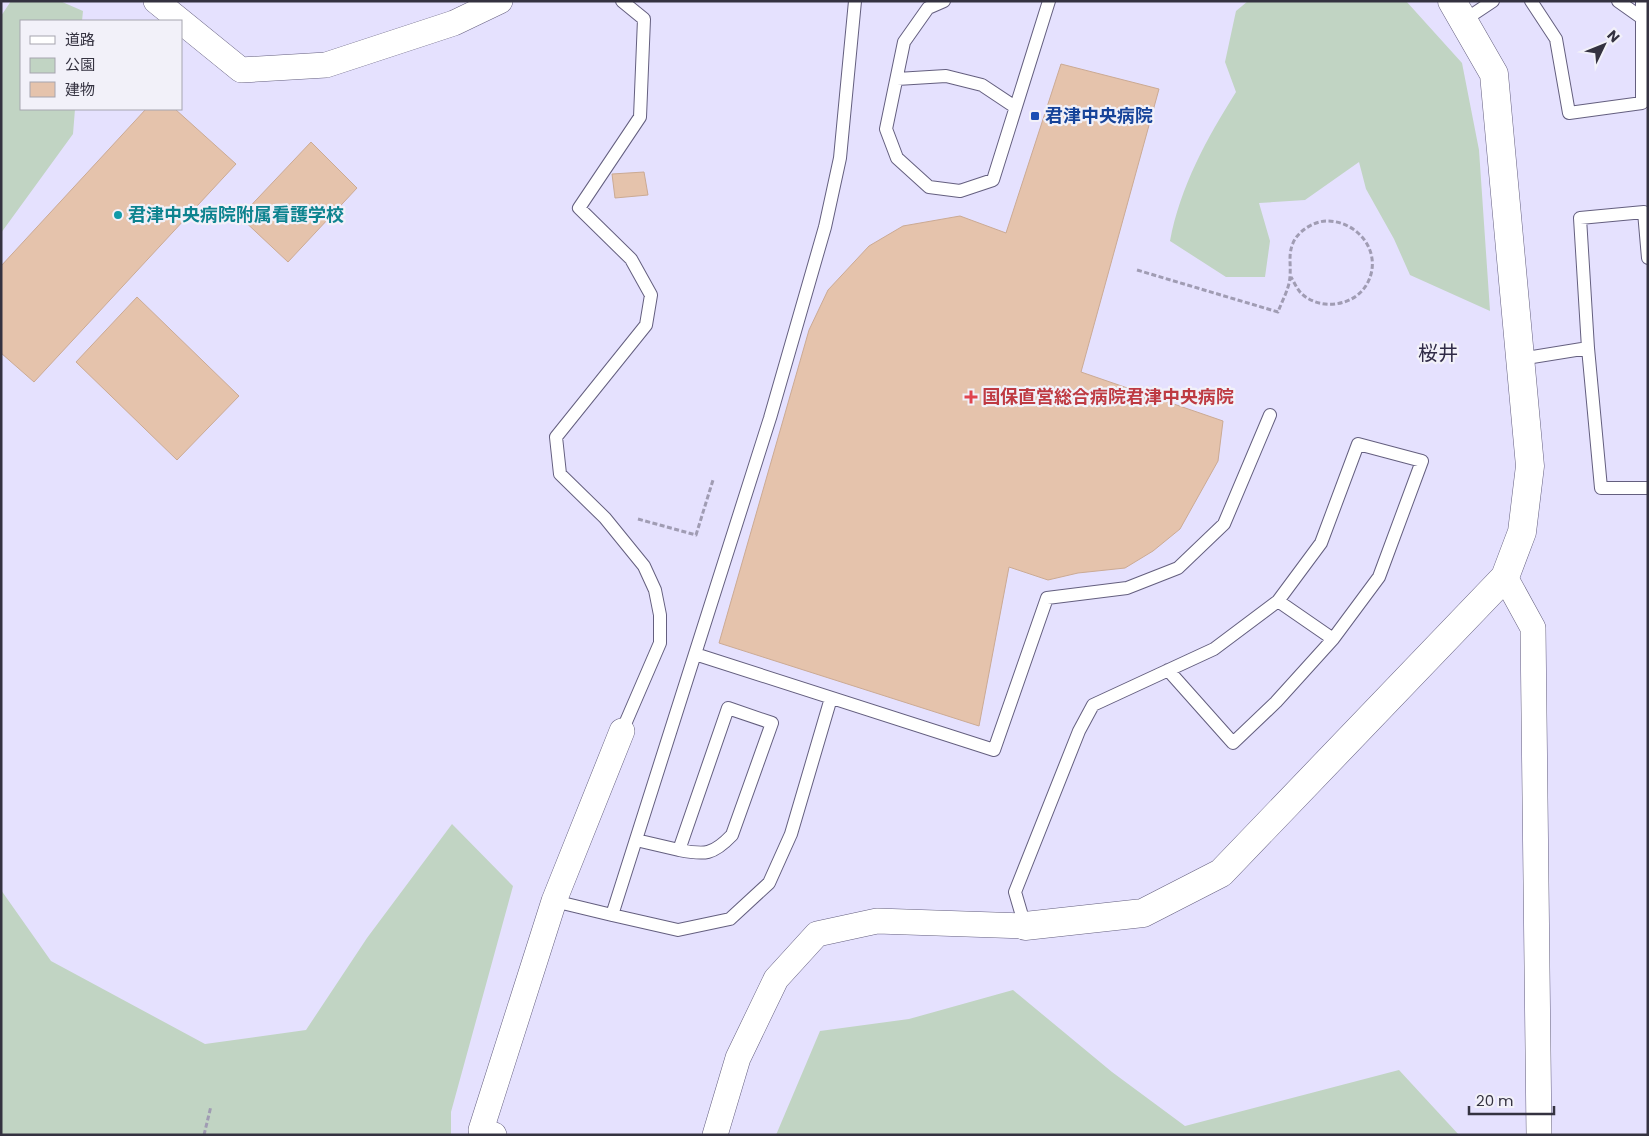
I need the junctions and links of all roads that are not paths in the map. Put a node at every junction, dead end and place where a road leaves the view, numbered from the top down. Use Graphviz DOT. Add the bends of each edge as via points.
graph roads {
  1 [pos="156,1"];
  2 [pos="500,1"];
  3 [pos="622,1"];
  4 [pos="855,1"];
  5 [pos="944,1"];
  6 [pos="1049,1"];
  7 [pos="1493,1"];
  8 [pos="1531,1"];
  9 [pos="1618,1"];
  10 [pos="1642,1"];
  11 [pos="1458,11"];
  12 [pos="1642,18"];
  13 [pos="179,20"];
  14 [pos="182,22"];
  15 [pos="897,79"];
  16 [pos="1015,107"];
  17 [pos="1648,258"];
  18 [pos="1588,348"];
  19 [pos="1520,359"];
  20 [pos="1270,414"];
  21 [pos="1648,488"];
  22 [pos="1505,577"];
  23 [pos="1278,602"];
  24 [pos="1333,639"];
  25 [pos="695,654"];
  26 [pos="1168,670"];
  27 [pos="831,698"];
  28 [pos="622,731"];
  29 [pos="636,840"];
  30 [pos="679,850"];
  31 [pos="554,900"];
  32 [pos="612,915"];
  33 [pos="1025,926"];
  34 [pos="494,1135"];
  35 [pos="715,1135"];
  36 [pos="1539,1135"];
  1 -- 13 [label="street"];
  2 -- 14 [label="street" via="454,23 326,65 241,70"];
  3 -- 28 [label="lane" via="644,19 640,116 579,208 631,259 651,295 646,325 556,438 560,474 605,518 633,552 644,566 655,590 660,615 660,643"];
  4 -- 25 [label="lane" via="840,158 825,227 770,418"];
  5 -- 15 [label="lane" via="928,8 904,42"];
  6 -- 16 [label="lane"];
  7 -- 11 [label="lane"];
  8 -- 12 [label="lane" via="1556,39 1569,114 1642,103"];
  9 -- 12 [label="lane"];
  10 -- 12 [label="lane"];
  11 -- 19 [label="street" via="1494,74"];
  15 -- 16 [label="lane" via="946,76 982,85"];
  15 -- 16 [label="lane" via="886,129 897,158 929,187 960,191 993,180"];
  17 -- 18 [label="lane" via="1644,212 1580,218"];
  18 -- 19 [label="lane"];
  18 -- 21 [label="lane" via="1601,488"];
  19 -- 22 [label="street" via="1530,466 1522,532"];
  20 -- 27 [label="lane" via="1224,524 1178,568 1128,588 1047,598 994,750"];
  22 -- 33 [label="street" via="1222,873 1143,913"];
  22 -- 36 [label="street" via="1533,628"];
  23 -- 24 [label="lane"];
  23 -- 24 [label="lane" via="1320,543 1358,444 1422,461 1379,578"];
  23 -- 26 [label="lane" via="1214,649"];
  24 -- 26 [label="lane" via="1276,702 1233,743"];
  25 -- 27 [label="lane"];
  25 -- 29 [label="lane"];
  26 -- 33 [label="lane" via="1093,705 1078,731 1015,892"];
  27 -- 32 [label="lane" via="791,834 769,884 730,919 678,930"];
  28 -- 31 [label="street"];
  29 -- 30 [label="lane"];
  29 -- 32 [label="lane"];
  30 -- 30 [label="lane" via="728,708 772,723 732,835 720,848 702,855"];
  31 -- 32 [label="lane"];
  31 -- 34 [label="street" via="481,1130"];
  33 -- 35 [label="street" via="877,921 817,934 776,979 738,1058"];
}
